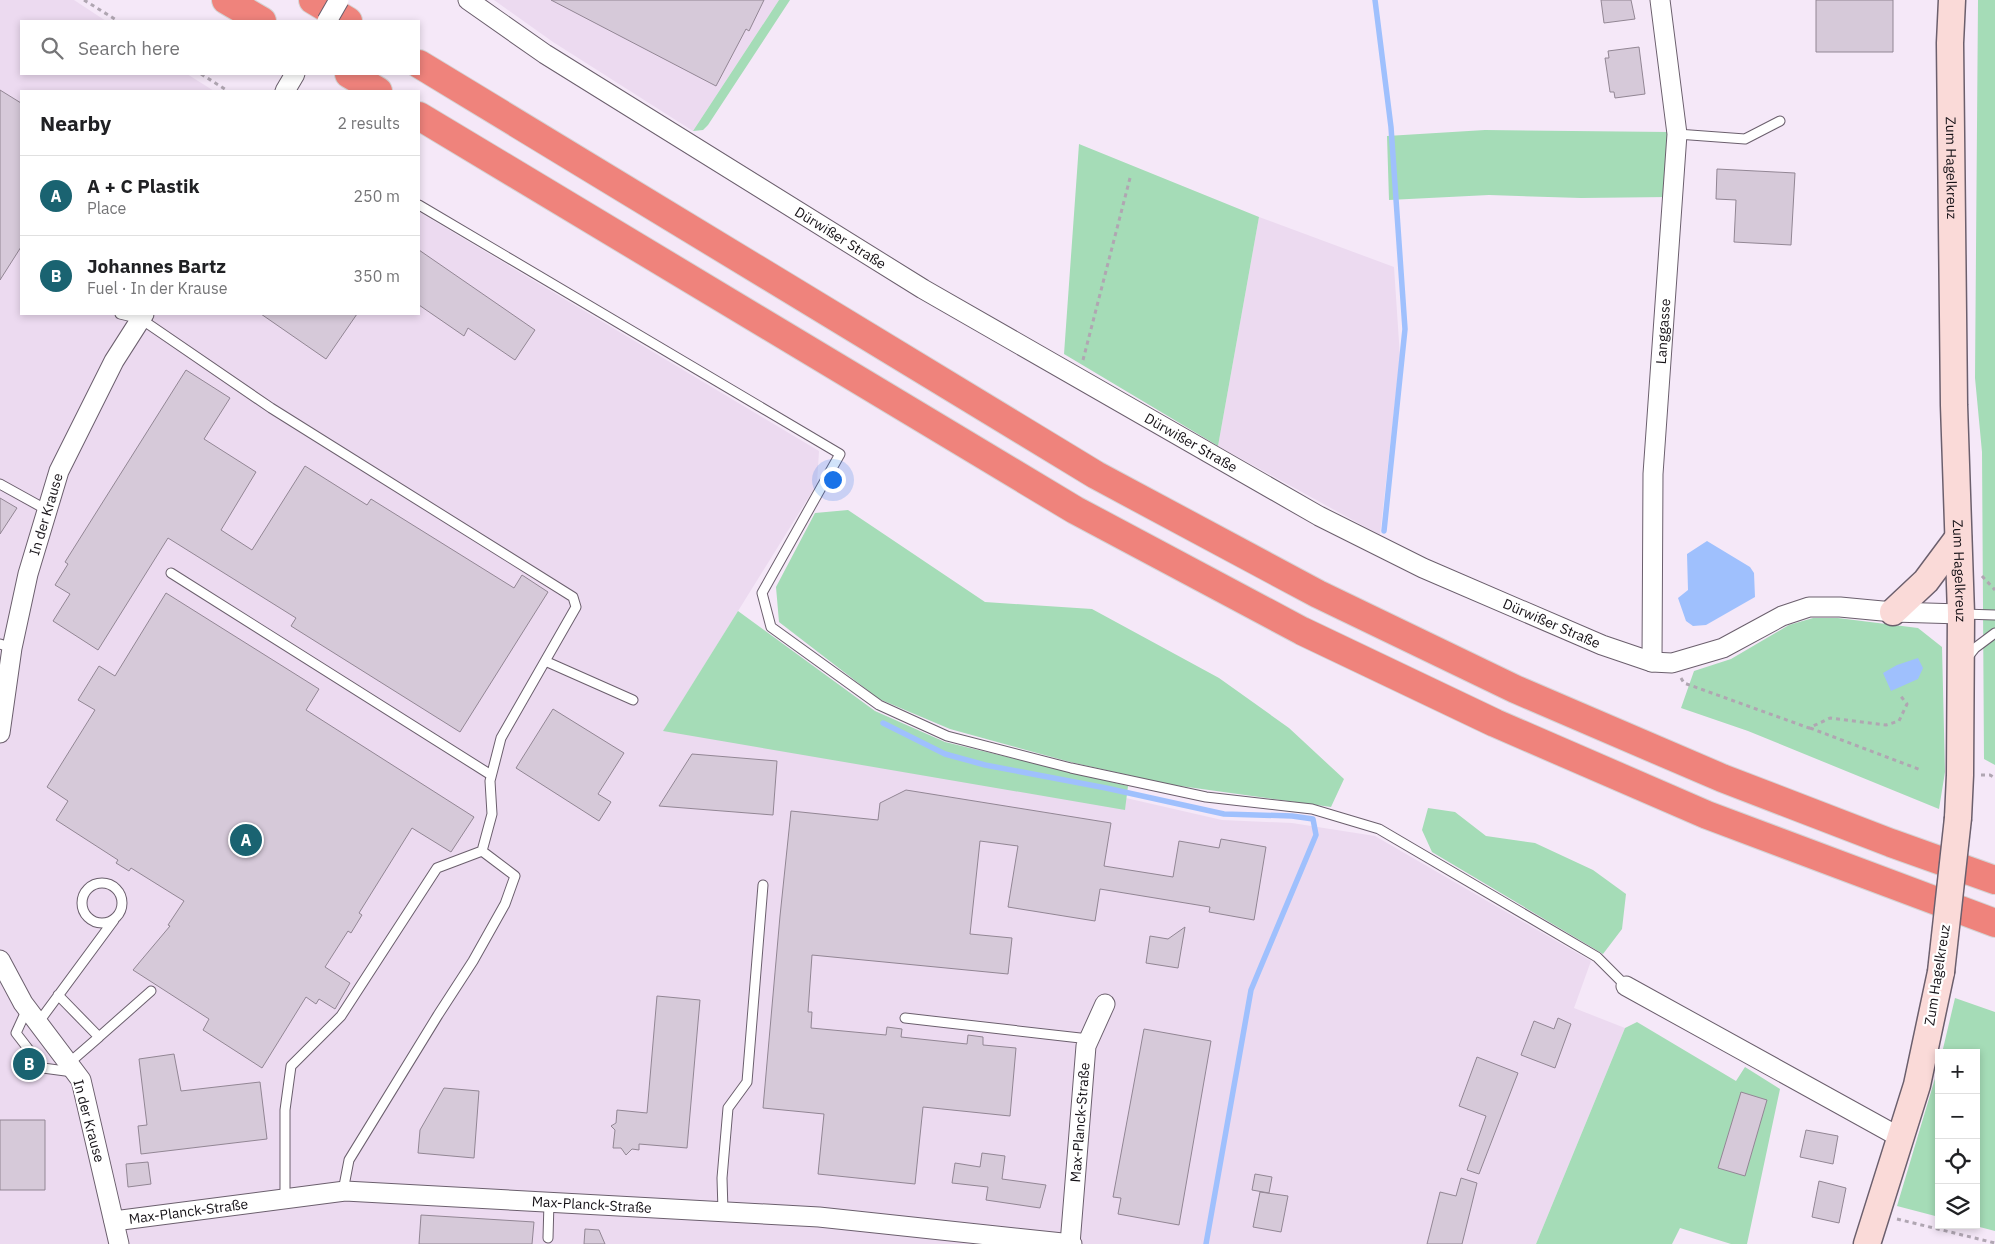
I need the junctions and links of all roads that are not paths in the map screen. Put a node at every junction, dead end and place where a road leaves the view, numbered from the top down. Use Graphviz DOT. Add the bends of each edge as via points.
graph roads {
  1 [pos="226,0"];
  2 [pos="314,0"];
  3 [pos="339,0"];
  4 [pos="1660,0"];
  5 [pos="1952,0"];
  6 [pos="474,3"];
  7 [pos="260,20"];
  8 [pos="328,20"];
  9 [pos="346,20"];
  10 [pos="420,65"];
  11 [pos="294,75"];
  12 [pos="351,75"];
  13 [pos="286,90"];
  14 [pos="376,90"];
  15 [pos="420,117"];
  16 [pos="1780,122"];
  17 [pos="1677,134"];
  18 [pos="420,206"];
  19 [pos="142,316"];
  20 [pos="0,484"];
  21 [pos="47,510"];
  22 [pos="1958,538"];
  23 [pos="171,574"];
  24 [pos="1893,612"];
  25 [pos="1961,614"];
  26 [pos="1995,615"];
  27 [pos="1995,633"];
  28 [pos="6,646"];
  29 [pos="545,661"];
  30 [pos="1652,662"];
  31 [pos="1961,666"];
  32 [pos="633,700"];
  33 [pos="0,733"];
  34 [pos="492,775"];
  35 [pos="482,851"];
  36 [pos="1995,880"];
  37 [pos="763,885"];
  38 [pos="114,920"];
  39 [pos="1995,924"];
  40 [pos="0,960"];
  41 [pos="1626,986"];
  42 [pos="151,991"];
  43 [pos="58,995"];
  44 [pos="1106,1004"];
  45 [pos="32,1016"];
  46 [pos="904,1018"];
  47 [pos="99,1037"];
  48 [pos="1089,1039"];
  49 [pos="72,1068"];
  50 [pos="1901,1138"];
  51 [pos="343,1191"];
  52 [pos="285,1198"];
  53 [pos="549,1202"];
  54 [pos="722,1211"];
  55 [pos="114,1221"];
  56 [pos="940,1237"];
  57 [pos="548,1238"];
  58 [pos="119,1244"];
  59 [pos="1071,1244"];
  60 [pos="1867,1244"];
  1 -- 7 [label="highway"];
  2 -- 9 [label="highway"];
  3 -- 8 [label="street, bridge"];
  4 -- 17 [label="street, Langgasse"];
  5 -- 22 [label="street, Zum Hagelkreuz" via="1950,52"];
  6 -- 30 [label="street, Dürwißer Straße" via="545,54 906,279 1319,516 1423,568 1593,642"];
  10 -- 36 [label="highway" via="1096,476 1318,594 1515,689 1722,778"];
  11 -- 13 [label="street"];
  12 -- 14 [label="highway"];
  15 -- 39 [label="highway" via="1075,510 1302,631 1495,723 1707,815"];
  16 -- 17 [label="lane" via="1745,139"];
  17 -- 30 [label="street, Langgasse" via="1654,474"];
  18 -- 41 [label="lane" via="840,454 762,593 771,627 879,705 947,736 1071,768 1206,797 1312,809 1379,829 1597,956"];
  19 -- 21 [label="street, In der Krause" via="114,361 59,471"];
  19 -- 29 [label="lane" via="271,408 573,597 576,607"];
  20 -- 21 [label="lane"];
  21 -- 28 [label="street, In der Krause"];
  22 -- 24 [label="street" via="1926,581"];
  22 -- 25 [label="street, Zum Hagelkreuz"];
  23 -- 34 [label="lane"];
  24 -- 25 [label="street, Dürwißer Straße"];
  24 -- 30 [label="street, Dürwißer Straße" via="1809,607 1782,616 1724,648 1672,663"];
  25 -- 26 [label="lane"];
  25 -- 31 [label="street, Zum Hagelkreuz"];
  27 -- 31 [label="lane" via="1975,648"];
  28 -- 33 [label="street, In der Krause"];
  29 -- 32 [label="lane"];
  29 -- 34 [label="lane" via="501,738"];
  31 -- 50 [label="street, Zum Hagelkreuz, bridge" via="1958,818 1941,972 1917,1085"];
  34 -- 35 [label="lane" via="492,814"];
  35 -- 51 [label="lane" via="515,876 505,904 349,1160"];
  35 -- 52 [label="lane" via="437,868 341,1016 291,1066 285,1110"];
  37 -- 54 [label="lane" via="747,1082 728,1108"];
  38 -- 38 [label="lane" via="122,910 122,896 112,885 93,885 84,894 84,914 101,924"];
  38 -- 43 [label="lane"];
  40 -- 45 [label="street, In der Krause"];
  41 -- 50 [label="street"];
  42 -- 47 [label="lane"];
  43 -- 45 [label="lane"];
  43 -- 47 [label="lane"];
  44 -- 48 [label="street, Max-Planck-Straße"];
  45 -- 49 [label="street, In der Krause"];
  46 -- 48 [label="lane"];
  47 -- 49 [label="lane"];
  48 -- 59 [label="street, Max-Planck-Straße"];
  49 -- 55 [label="street, In der Krause" via="81,1080"];
  50 -- 60 [label="street, Zum Hagelkreuz"];
  51 -- 52 [label="street, Max-Planck-Straße"];
  51 -- 53 [label="street, Max-Planck-Straße"];
  52 -- 55 [label="street, Max-Planck-Straße"];
  53 -- 54 [label="street, Max-Planck-Straße"];
  53 -- 57 [label="lane"];
  54 -- 56 [label="street, Max-Planck-Straße" via="819,1216"];
  55 -- 58 [label="street, In der Krause"];
  56 -- 59 [label="street, Max-Planck-Straße"];
}
